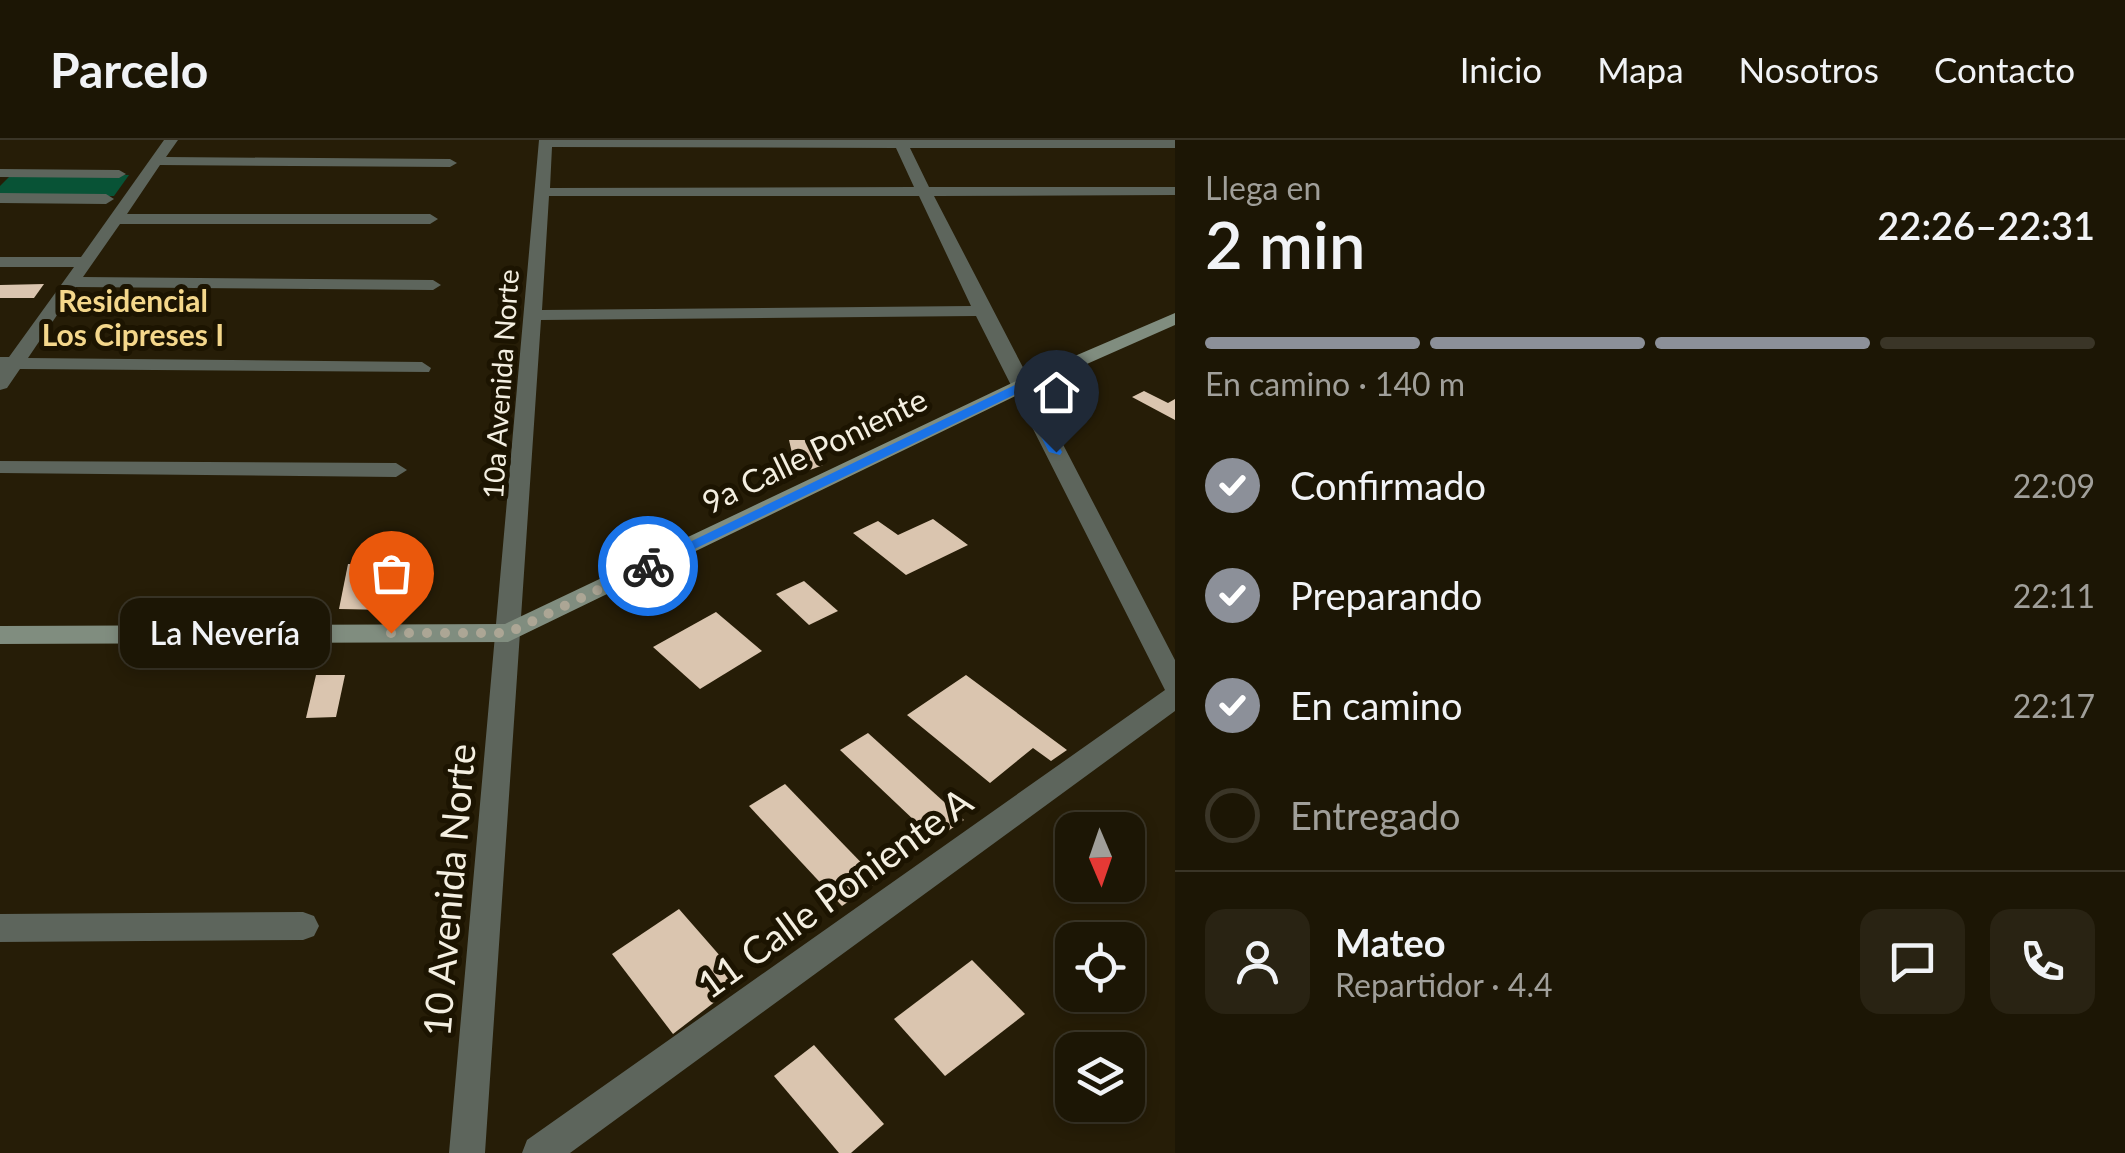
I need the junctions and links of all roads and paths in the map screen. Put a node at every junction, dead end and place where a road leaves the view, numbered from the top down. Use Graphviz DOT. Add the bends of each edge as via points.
graph roads {
  1 [pos="171,140"];
  2 [pos="546,141"];
  3 [pos="900,141"];
  4 [pos="1175,144"];
  5 [pos="156,161"];
  6 [pos="450,163"];
  7 [pos="119,174"];
  8 [pos="2,175"];
  9 [pos="542,192"];
  10 [pos="924,192"];
  11 [pos="1175,192"];
  12 [pos="0,198"];
  13 [pos="106,199"];
  14 [pos="116,219"];
  15 [pos="430,219"];
  16 [pos="0,262"];
  17 [pos="85,262"];
  18 [pos="72,282"];
  19 [pos="432,284"];
  20 [pos="982,311"];
  21 [pos="533,315"];
  22 [pos="1175,318"];
  23 [pos="8,363"];
  24 [pos="422,368"];
  25 [pos="0,384"];
  26 [pos="1021,386"];
  27 [pos="0,467"];
  28 [pos="396,470"];
  29 [pos="508,633"];
  30 [pos="0,635"];
  31 [pos="1175,684"];
  32 [pos="1175,697"];
  33 [pos="302,926"];
  34 [pos="0,928"];
  35 [pos="467,1153"];
  36 [pos="540,1153"];
  1 -- 5 [label="street"];
  2 -- 3 [label="street"];
  2 -- 9 [label="street, 10a Avenida Norte"];
  3 -- 4 [label="street"];
  3 -- 10 [label="street"];
  5 -- 6 [label="street"];
  5 -- 14 [label="street"];
  7 -- 8 [label="street"];
  9 -- 10 [label="street"];
  9 -- 21 [label="street, 10a Avenida Norte"];
  10 -- 11 [label="street"];
  10 -- 20 [label="street"];
  12 -- 13 [label="street"];
  14 -- 15 [label="street"];
  14 -- 17 [label="street"];
  16 -- 17 [label="street"];
  17 -- 18 [label="street"];
  18 -- 19 [label="street"];
  18 -- 23 [label="street"];
  20 -- 21 [label="street"];
  20 -- 26 [label="street"];
  21 -- 29 [label="street, 10a Avenida Norte"];
  22 -- 26 [label="main road, 9a Calle Poniente"];
  23 -- 24 [label="street"];
  23 -- 25 [label="street"];
  26 -- 29 [label="main road, 9a Calle Poniente"];
  26 -- 31 [label="street"];
  27 -- 28 [label="street"];
  29 -- 30 [label="main road, 9a Calle Poniente"];
  29 -- 35 [label="street, 10 Avenida Norte"];
  32 -- 36 [label="street, 11 Calle Poniente A"];
  33 -- 34 [label="street"];
}
